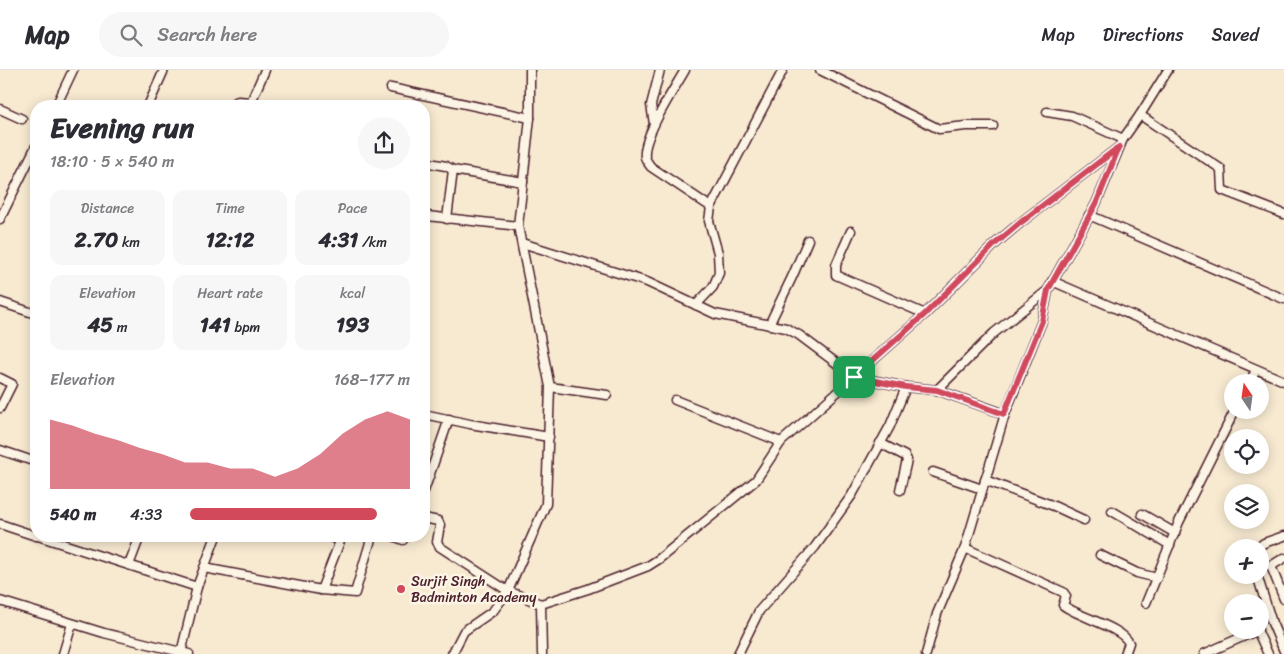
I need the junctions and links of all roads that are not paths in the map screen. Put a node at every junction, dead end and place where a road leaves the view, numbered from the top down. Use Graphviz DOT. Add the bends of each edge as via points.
graph roads {
  1 [pos="73,70"];
  2 [pos="164,70"];
  3 [pos="265,70"];
  4 [pos="660,70"];
  5 [pos="685,70"];
  6 [pos="783,70"];
  7 [pos="820,70"];
  8 [pos="1168,70"];
  9 [pos="528,71"];
  10 [pos="391,88"];
  11 [pos="59,100"];
  12 [pos="151,100"];
  13 [pos="252,100"];
  14 [pos="0,109"];
  15 [pos="1047,112"];
  16 [pos="1140,115"];
  17 [pos="530,118"];
  18 [pos="22,119"];
  19 [pos="654,124"];
  20 [pos="993,126"];
  21 [pos="1124,139"];
  22 [pos="1119,147"];
  23 [pos="30,158"];
  24 [pos="430,163"];
  25 [pos="453,170"];
  26 [pos="523,182"];
  27 [pos="0,197"];
  28 [pos="9,201"];
  29 [pos="711,207"];
  30 [pos="1284,214"];
  31 [pos="430,216"];
  32 [pos="1089,216"];
  33 [pos="448,218"];
  34 [pos="0,219"];
  35 [pos="518,226"];
  36 [pos="851,231"];
  37 [pos="808,240"];
  38 [pos="522,243"];
  39 [pos="1052,281"];
  40 [pos="1048,290"];
  41 [pos="1284,299"];
  42 [pos="0,302"];
  43 [pos="696,305"];
  44 [pos="30,312"];
  45 [pos="925,314"];
  46 [pos="769,325"];
  47 [pos="1256,370"];
  48 [pos="1254,374"];
  49 [pos="854,377"];
  50 [pos="0,378"];
  51 [pos="1284,381"];
  52 [pos="550,387"];
  53 [pos="906,387"];
  54 [pos="937,390"];
  55 [pos="607,395"];
  56 [pos="675,400"];
  57 [pos="0,408"];
  58 [pos="1004,414"];
  59 [pos="430,415"];
  60 [pos="449,419"];
  61 [pos="1230,419"];
  62 [pos="549,437"];
  63 [pos="781,442"];
  64 [pos="880,443"];
  65 [pos="0,450"];
  66 [pos="30,460"];
  67 [pos="933,472"];
  68 [pos="430,474"];
  69 [pos="985,480"];
  70 [pos="982,489"];
  71 [pos="900,490"];
  72 [pos="1112,511"];
  73 [pos="1142,514"];
  74 [pos="430,519"];
  75 [pos="1084,520"];
  76 [pos="0,524"];
  77 [pos="1175,533"];
  78 [pos="30,534"];
  79 [pos="1284,536"];
  80 [pos="1269,541"];
  81 [pos="56,542"];
  82 [pos="138,542"];
  83 [pos="214,542"];
  84 [pos="339,542"];
  85 [pos="370,542"];
  86 [pos="1170,544"];
  87 [pos="965,548"];
  88 [pos="1100,555"];
  89 [pos="1284,558"];
  90 [pos="129,565"];
  91 [pos="204,568"];
  92 [pos="1157,578"];
  93 [pos="1260,584"];
  94 [pos="197,587"];
  95 [pos="321,590"];
  96 [pos="508,591"];
  97 [pos="1284,599"];
  98 [pos="0,601"];
  99 [pos="1146,603"];
  100 [pos="540,604"];
  101 [pos="1272,623"];
  102 [pos="72,624"];
  103 [pos="1269,624"];
  104 [pos="1280,633"];
  105 [pos="1238,639"];
  106 [pos="1266,650"];
  107 [pos="1284,651"];
  108 [pos="185,653"];
  109 [pos="63,654"];
  110 [pos="452,654"];
  111 [pos="542,654"];
  112 [pos="738,654"];
  113 [pos="926,654"];
  114 [pos="1125,654"];
  115 [pos="1204,654"];
  1 -- 11 [label="street"];
  2 -- 12 [label="street"];
  3 -- 13 [label="street"];
  4 -- 19 [label="street" via="651,105"];
  5 -- 19 [label="street"];
  6 -- 29 [label="street"];
  7 -- 20 [label="street" via="938,129"];
  8 -- 16 [label="street"];
  9 -- 17 [label="street"];
  10 -- 17 [label="street"];
  14 -- 18 [label="street"];
  15 -- 21 [label="street" via="1072,116"];
  16 -- 21 [label="street"];
  16 -- 30 [label="street" via="1221,169 1222,190"];
  17 -- 26 [label="street"];
  19 -- 29 [label="street" via="645,150 651,167"];
  21 -- 22 [label="street"];
  22 -- 32 [label="street"];
  22 -- 45 [label="street" via="995,244"];
  23 -- 28 [label="street"];
  24 -- 25 [label="street"];
  25 -- 26 [label="street"];
  25 -- 33 [label="street"];
  26 -- 35 [label="street"];
  27 -- 28 [label="street"];
  28 -- 34 [label="street"];
  29 -- 43 [label="street" via="709,221 718,253 719,273 713,287"];
  31 -- 33 [label="street"];
  32 -- 39 [label="street"];
  32 -- 41 [label="street"];
  33 -- 35 [label="street"];
  35 -- 38 [label="street"];
  36 -- 45 [label="street" via="836,265 836,275"];
  37 -- 46 [label="street"];
  38 -- 43 [label="street" via="647,282"];
  38 -- 52 [label="street"];
  39 -- 40 [label="street"];
  39 -- 47 [label="street"];
  40 -- 54 [label="street" via="994,334"];
  40 -- 58 [label="street" via="1042,321"];
  42 -- 44 [label="street"];
  43 -- 46 [label="street" via="715,314"];
  45 -- 49 [label="street"];
  46 -- 49 [label="street" via="786,328 799,335"];
  47 -- 48 [label="street"];
  47 -- 51 [label="street"];
  49 -- 53 [label="street"];
  49 -- 63 [label="street"];
  50 -- 57 [label="street" via="12,384"];
  52 -- 55 [label="street"];
  52 -- 62 [label="street"];
  53 -- 54 [label="street"];
  53 -- 64 [label="street"];
  54 -- 58 [label="street"];
  56 -- 63 [label="street"];
  58 -- 69 [label="street"];
  59 -- 60 [label="street"];
  60 -- 62 [label="street"];
  60 -- 68 [label="street"];
  61 -- 77 [label="street"];
  62 -- 96 [label="street" via="546,504"];
  63 -- 100 [label="street" via="756,480 659,560 588,589"];
  64 -- 71 [label="street" via="906,456"];
  64 -- 112 [label="street" via="852,495 815,547 759,611"];
  65 -- 66 [label="street"];
  67 -- 70 [label="street"];
  69 -- 70 [label="street"];
  69 -- 75 [label="street"];
  70 -- 87 [label="street"];
  72 -- 86 [label="street"];
  73 -- 77 [label="street"];
  74 -- 96 [label="street" via="440,525 437,542 440,547"];
  76 -- 78 [label="street"];
  77 -- 86 [label="street"];
  79 -- 80 [label="street"];
  81 -- 90 [label="street"];
  82 -- 90 [label="street"];
  83 -- 91 [label="street"];
  84 -- 95 [label="street"];
  85 -- 95 [label="street" via="355,593"];
  86 -- 92 [label="street"];
  87 -- 113 [label="street" via="937,614"];
  87 -- 114 [label="street" via="1063,592 1066,596 1063,605 1069,610 1127,638 1129,643"];
  88 -- 92 [label="street" via="1137,573"];
  89 -- 97 [label="street" via="1271,566"];
  90 -- 94 [label="street"];
  91 -- 94 [label="street"];
  91 -- 95 [label="street"];
  92 -- 99 [label="street"];
  93 -- 101 [label="street"];
  94 -- 108 [label="street"];
  96 -- 100 [label="street"];
  96 -- 110 [label="street" via="493,611 464,631"];
  98 -- 102 [label="street"];
  100 -- 111 [label="street"];
  101 -- 103 [label="street"];
  101 -- 104 [label="street"];
  102 -- 108 [label="street"];
  102 -- 109 [label="street"];
  104 -- 106 [label="street"];
  104 -- 107 [label="street"];
  105 -- 115 [label="street"];
}
